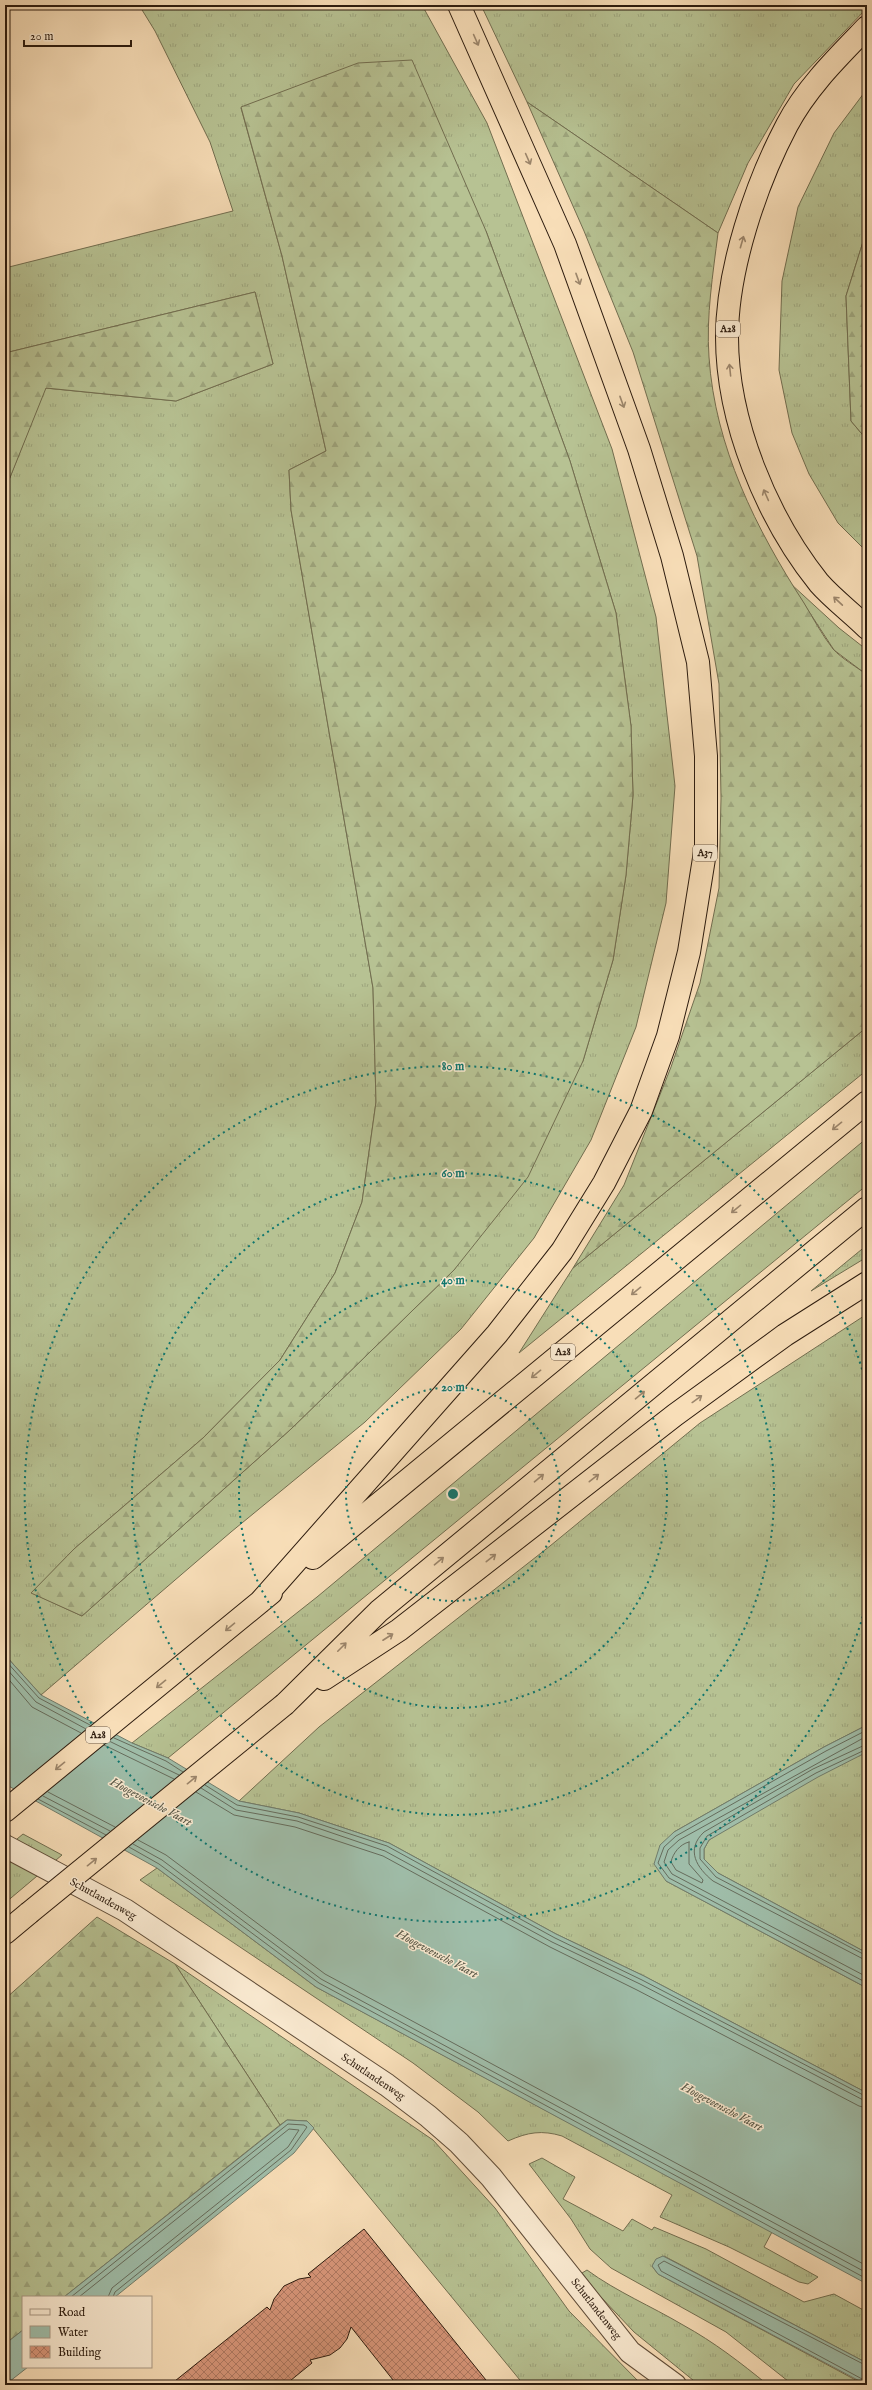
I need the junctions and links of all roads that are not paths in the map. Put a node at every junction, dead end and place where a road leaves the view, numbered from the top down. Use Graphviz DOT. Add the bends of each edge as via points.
graph roads {
  1 [pos="459,5"];
  2 [pos="867,27"];
  3 [pos="867,628"];
  4 [pos="867,1102"];
  5 [pos="867,1208"];
  6 [pos="867,1283"];
  7 [pos="260,1602"];
  8 [pos="285,1704"];
  9 [pos="5,1811"];
  10 [pos="5,1846"];
  11 [pos="5,1933"];
  12 [pos="675,2385"];
  1 -- 7 [label="highway, A37, one-way" via="565,244 639,449 672,556 698,662 706,756 706,846 689,952 668,1036 641,1111 604,1183 562,1251 497,1334"];
  3 -- 2 [label="highway, A28, one-way" via="820,584 778,523 753,465 733,399 727,337 734,272 756,194 788,124 825,70"];
  4 -- 7 [label="highway, A28, one-way"];
  8 -- 5 [label="highway, one-way" via="379,1611"];
  8 -- 6 [label="highway, one-way" via="399,1630 675,1415 786,1335"];
  7 -- 9 [label="highway, A28, one-way"];
  11 -- 8 [label="highway, one-way, bridge"];
  10 -- 12 [label="street, Schutlandenweg" via="125,1910 387,2085 428,2116 459,2143 491,2177 630,2352"];
}
